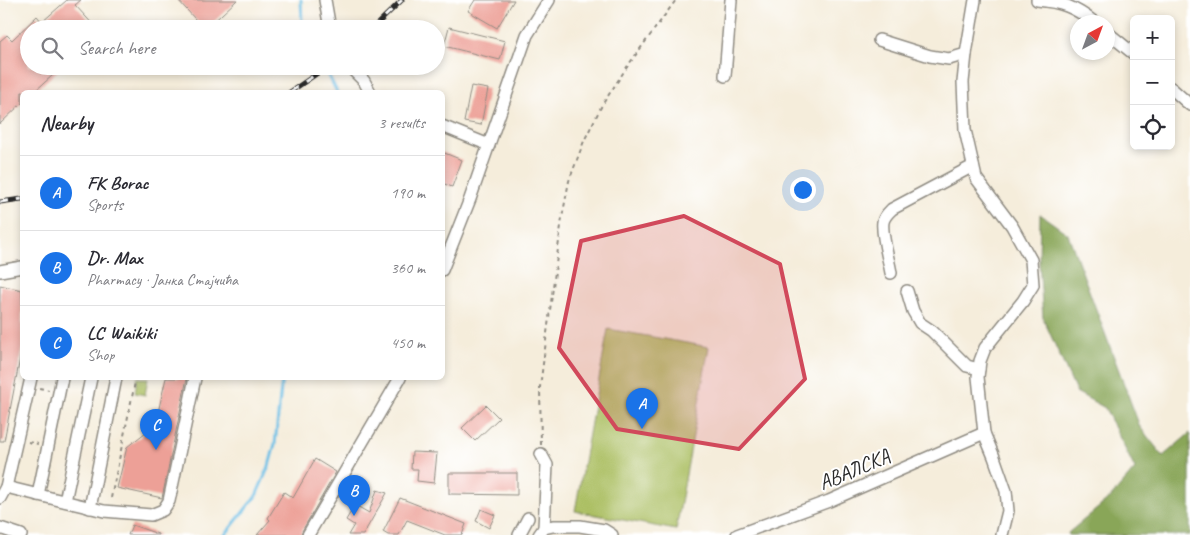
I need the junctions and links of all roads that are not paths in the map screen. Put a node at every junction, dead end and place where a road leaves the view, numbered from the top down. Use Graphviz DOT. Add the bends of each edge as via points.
graph roads {
  1 [pos="325,0"];
  2 [pos="549,0"];
  3 [pos="731,0"];
  4 [pos="975,0"];
  5 [pos="1037,0"];
  6 [pos="1085,15"];
  7 [pos="328,20"];
  8 [pos="1115,39"];
  9 [pos="879,40"];
  10 [pos="1130,51"];
  11 [pos="966,54"];
  12 [pos="358,75"];
  13 [pos="725,76"];
  14 [pos="369,90"];
  15 [pos="1175,92"];
  16 [pos="1190,105"];
  17 [pos="445,127"];
  18 [pos="489,145"];
  19 [pos="974,166"];
  20 [pos="445,262"];
  21 [pos="20,267"];
  22 [pos="0,271"];
  23 [pos="891,273"];
  24 [pos="907,291"];
  25 [pos="979,369"];
  26 [pos="31,380"];
  27 [pos="62,380"];
  28 [pos="91,380"];
  29 [pos="116,380"];
  30 [pos="195,380"];
  31 [pos="399,380"];
  32 [pos="984,433"];
  33 [pos="541,454"];
  34 [pos="6,487"];
  35 [pos="38,495"];
  36 [pos="0,498"];
  37 [pos="65,501"];
  38 [pos="90,508"];
  39 [pos="528,518"];
  40 [pos="0,528"];
  41 [pos="542,532"];
  42 [pos="21,535"];
  43 [pos="308,535"];
  44 [pos="519,535"];
  45 [pos="612,535"];
  46 [pos="737,535"];
  47 [pos="1002,535"];
  1 -- 7 [label="street"];
  2 -- 18 [label="street" via="527,35"];
  3 -- 13 [label="street"];
  4 -- 11 [label="street"];
  5 -- 6 [label="street" via="1056,2"];
  8 -- 10 [label="street"];
  9 -- 11 [label="street" via="930,56 949,59"];
  11 -- 19 [label="street" via="963,82 965,130"];
  12 -- 14 [label="street"];
  15 -- 16 [label="street"];
  17 -- 18 [label="street"];
  18 -- 20 [label="street"];
  19 -- 23 [label="street" via="885,216 883,232"];
  19 -- 25 [label="street" via="976,178 1012,226 1031,260 1033,285 985,348"];
  21 -- 22 [label="street"];
  24 -- 25 [label="street" via="920,323 967,366"];
  25 -- 32 [label="street"];
  26 -- 34 [label="street"];
  27 -- 35 [label="street"];
  28 -- 37 [label="street"];
  29 -- 38 [label="street"];
  30 -- 38 [label="street" via="169,501 163,510 151,515"];
  31 -- 43 [label="street"];
  32 -- 46 [label="street, АВАЛСКА" via="829,501"];
  32 -- 47 [label="street" via="1006,491 1008,511"];
  33 -- 41 [label="street" via="546,466"];
  34 -- 35 [label="street"];
  34 -- 36 [label="street"];
  35 -- 37 [label="street"];
  37 -- 38 [label="street"];
  39 -- 44 [label="street"];
  40 -- 42 [label="street"];
  41 -- 45 [label="street" via="553,526 580,526 604,530"];
}
